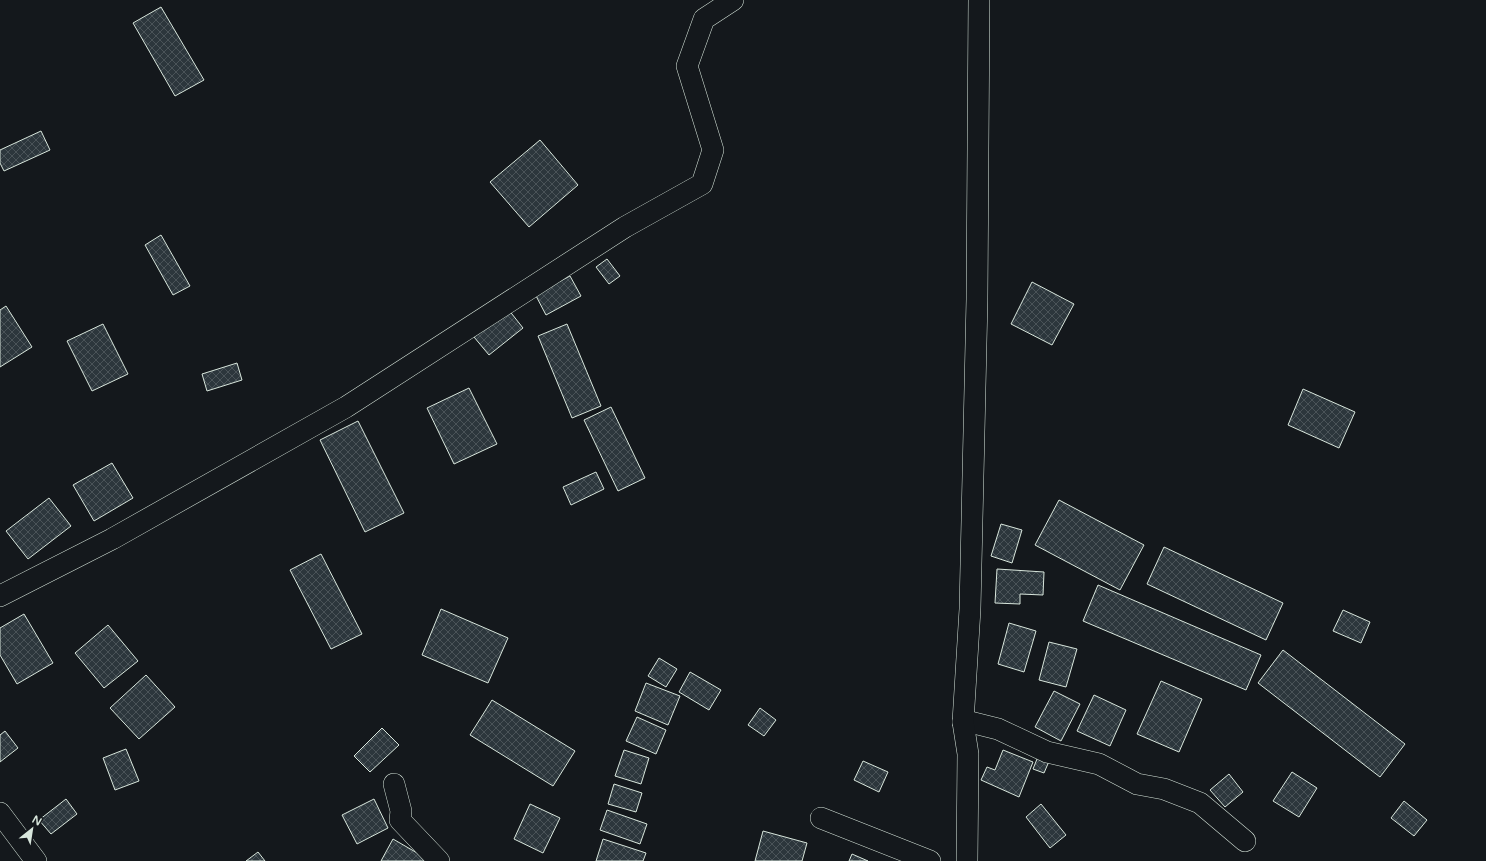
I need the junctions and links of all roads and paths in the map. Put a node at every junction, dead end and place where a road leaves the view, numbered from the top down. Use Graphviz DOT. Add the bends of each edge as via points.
graph roads {
  1 [pos="733,0"];
  2 [pos="979,0"];
  3 [pos="0,596"];
  4 [pos="963,722"];
  5 [pos="394,784"];
  6 [pos="0,813"];
  7 [pos="821,818"];
  8 [pos="1245,841"];
  9 [pos="36,861"];
  10 [pos="439,861"];
  11 [pos="930,861"];
  12 [pos="967,861"];
  1 -- 3 [label="street" via="704,19 687,66 713,150 702,184 625,227 346,407 112,539"];
  2 -- 4 [label="street" via="977,299 970,609"];
  4 -- 8 [label="street" via="998,729 1047,752 1098,764 1137,784 1164,789 1200,803"];
  4 -- 12 [label="street" via="968,754"];
  5 -- 10 [label="street" via="402,811 400,820"];
  6 -- 9 [label="street"];
  7 -- 11 [label="street"];
}
